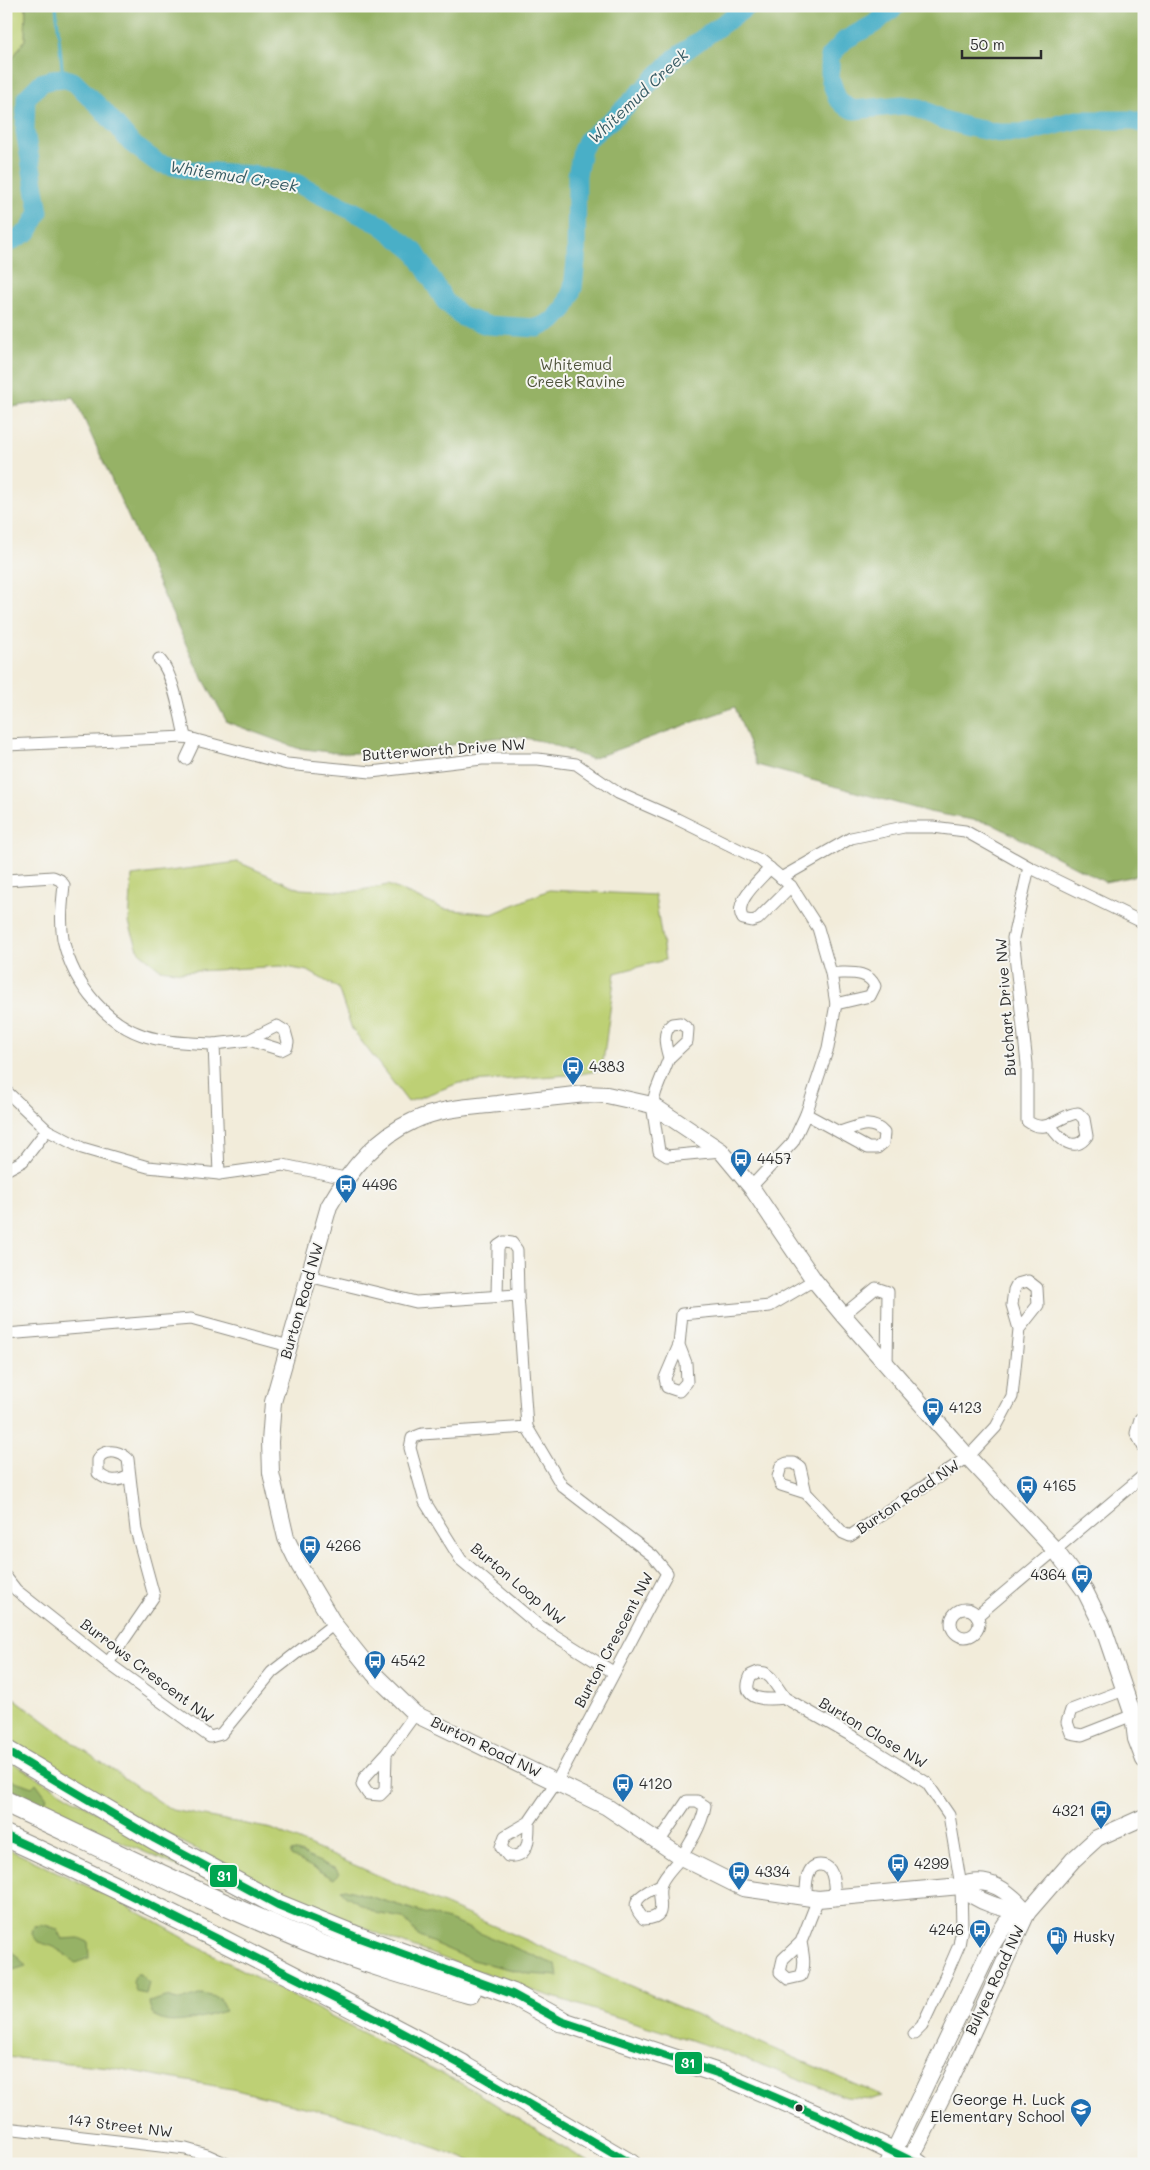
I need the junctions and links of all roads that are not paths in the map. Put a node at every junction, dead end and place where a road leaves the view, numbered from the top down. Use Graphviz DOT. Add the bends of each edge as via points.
graph roads {
  1 [pos="159,659"];
  2 [pos="190,739"];
  3 [pos="6,746"];
  4 [pos="186,759"];
  5 [pos="1029,867"];
  6 [pos="770,868"];
  7 [pos="781,878"];
  8 [pos="6,880"];
  9 [pos="791,886"];
  10 [pos="1144,923"];
  11 [pos="832,973"];
  12 [pos="836,1004"];
  13 [pos="249,1040"];
  14 [pos="214,1044"];
  15 [pos="669,1058"];
  16 [pos="6,1091"];
  17 [pos="652,1105"];
  18 [pos="806,1114"];
  19 [pos="1052,1126"];
  20 [pos="47,1130"];
  21 [pos="840,1132"];
  22 [pos="721,1151"];
  23 [pos="6,1170"];
  24 [pos="219,1174"];
  25 [pos="345,1178"];
  26 [pos="751,1187"];
  27 [pos="308,1276"];
  28 [pos="814,1280"];
  29 [pos="518,1295"];
  30 [pos="497,1296"];
  31 [pos="843,1315"];
  32 [pos="1019,1330"];
  33 [pos="6,1334"];
  34 [pos="679,1345"];
  35 [pos="289,1346"];
  36 [pos="887,1367"];
  37 [pos="1144,1419"];
  38 [pos="527,1427"];
  39 [pos="1144,1448"];
  40 [pos="968,1457"];
  41 [pos="1144,1475"];
  42 [pos="129,1476"];
  43 [pos="806,1493"];
  44 [pos="1056,1551"];
  45 [pos="6,1577"];
  46 [pos="977,1616"];
  47 [pos="334,1624"];
  48 [pos="108,1664"];
  49 [pos="613,1672"];
  50 [pos="1124,1690"];
  51 [pos="785,1698"];
  52 [pos="415,1714"];
  53 [pos="1139,1720"];
  54 [pos="6,1751"];
  55 [pos="386,1754"];
  56 [pos="1144,1760"];
  57 [pos="557,1781"];
  58 [pos="6,1802"];
  59 [pos="1144,1817"];
  60 [pos="529,1822"];
  61 [pos="6,1836"];
  62 [pos="659,1842"];
  63 [pos="681,1857"];
  64 [pos="660,1884"];
  65 [pos="961,1886"];
  66 [pos="812,1898"];
  67 [pos="835,1898"];
  68 [pos="1027,1913"];
  69 [pos="801,1942"];
  70 [pos="561,2021"];
  71 [pos="914,2034"];
  72 [pos="947,2039"];
  73 [pos="964,2048"];
  74 [pos="462,2065"];
  75 [pos="6,2128"];
  76 [pos="904,2160"];
  77 [pos="227,2164"];
  78 [pos="631,2164"];
  1 -- 2 [label="street" via="165,666"];
  2 -- 3 [label="street, Butterworth Drive NW"];
  2 -- 4 [label="street"];
  2 -- 6 [label="street, Butterworth Drive NW" via="287,764 371,772 482,760 538,759 576,764 618,793 706,832"];
  5 -- 7 [label="street" via="965,831 904,827 850,838"];
  5 -- 10 [label="street"];
  5 -- 19 [label="street, Butchart Drive NW" via="1013,938 1027,1064 1027,1121"];
  6 -- 7 [label="street, Butterworth Drive NW"];
  6 -- 9 [label="street" via="744,899 740,907 743,919 758,919"];
  7 -- 9 [label="street, Butterworth Drive NW"];
  8 -- 14 [label="street" via="53,877 64,885 61,919 68,956 81,985 100,1008 125,1026 156,1039"];
  9 -- 11 [label="street, Butterworth Drive NW" via="818,928"];
  11 -- 12 [label="street, Butterworth Drive NW"];
  11 -- 12 [label="street" via="866,974 875,986 870,996"];
  12 -- 18 [label="street, Butterworth Drive NW" via="828,1048"];
  13 -- 14 [label="street"];
  14 -- 24 [label="street"];
  15 -- 17 [label="street"];
  16 -- 20 [label="street"];
  17 -- 22 [label="street, Burton Road NW"];
  17 -- 22 [label="street" via="657,1146 663,1154"];
  17 -- 25 [label="street, Burton Road NW" via="585,1094 442,1111 413,1121 390,1134"];
  18 -- 21 [label="street"];
  18 -- 26 [label="street, Butterworth Drive NW" via="794,1142"];
  20 -- 23 [label="street" via="23,1161"];
  20 -- 24 [label="street" via="82,1148 148,1167"];
  22 -- 26 [label="street, Burton Road NW"];
  24 -- 25 [label="street" via="282,1165"];
  25 -- 27 [label="street, Burton Road NW" via="329,1206"];
  26 -- 28 [label="street, Burton Road NW"];
  27 -- 30 [label="street" via="416,1302"];
  27 -- 35 [label="street, Burton Road NW"];
  28 -- 31 [label="street, Burton Road NW"];
  28 -- 34 [label="street" via="770,1306 682,1314"];
  29 -- 30 [label="street"];
  29 -- 30 [label="street, Burton Crescent NW" via="517,1250 512,1243 504,1242 498,1246"];
  29 -- 38 [label="street, Burton Crescent NW"];
  31 -- 36 [label="street, Burton Road NW"];
  31 -- 36 [label="street" via="876,1288 888,1292"];
  32 -- 40 [label="street, Burton Road NW" via="1012,1397 996,1427"];
  33 -- 35 [label="street" via="190,1319"];
  35 -- 47 [label="street, Burton Road NW" via="273,1402 271,1474 286,1538"];
  36 -- 40 [label="street, Burton Road NW"];
  37 -- 39 [label="street" via="1140,1419 1136,1433"];
  38 -- 49 [label="street, Burton Crescent NW" via="562,1486 653,1556 667,1573"];
  38 -- 49 [label="street, Burton Loop NW" via="422,1434 412,1438 410,1448 425,1502 461,1560 538,1625"];
  40 -- 43 [label="street, Burton Road NW" via="850,1536 843,1533"];
  40 -- 44 [label="street, Burton Road NW"];
  41 -- 44 [label="street"];
  42 -- 48 [label="street" via="136,1530 154,1596"];
  44 -- 46 [label="street"];
  44 -- 50 [label="street, Burton Road NW" via="1085,1591 1103,1627"];
  45 -- 48 [label="street, Burrows Crescent NW" via="16,1590"];
  47 -- 48 [label="street, Burrows Crescent NW" via="272,1672 221,1734 213,1737"];
  47 -- 52 [label="street, Burton Road NW" via="374,1674"];
  49 -- 57 [label="street, Burton Crescent NW"];
  50 -- 53 [label="street, Burton Road NW"];
  50 -- 53 [label="street" via="1071,1710 1067,1722 1071,1733 1082,1735"];
  51 -- 65 [label="street, Burton Close NW" via="927,1783 950,1815"];
  52 -- 55 [label="street, Burton Road NW"];
  52 -- 57 [label="street, Burton Road NW"];
  53 -- 56 [label="street, Burton Road NW" via="1136,1739"];
  54 -- 70 [label="highway" via="155,1839 278,1905 512,1994"];
  57 -- 60 [label="street, Burton Road NW"];
  57 -- 62 [label="street, Burton Road NW" via="607,1807"];
  58 -- 70 [label="highway" via="192,1890 308,1940"];
  59 -- 68 [label="street, Bulyea Road NW" via="1097,1838 1072,1860"];
  61 -- 74 [label="highway" via="343,2002"];
  62 -- 63 [label="street, Burton Road NW"];
  62 -- 63 [label="street" via="687,1801 697,1801 705,1806 704,1816"];
  63 -- 64 [label="street"];
  63 -- 66 [label="street, Burton Road NW" via="744,1888"];
  65 -- 67 [label="street, Burton Road NW"];
  65 -- 68 [label="street" via="969,1894 1003,1909"];
  65 -- 71 [label="street" via="959,1945 922,2026"];
  66 -- 67 [label="street, Burton Road NW"];
  66 -- 67 [label="street" via="808,1873 819,1865 826,1866 831,1872"];
  66 -- 69 [label="street"];
  68 -- 72 [label="street, Bulyea Road NW" via="1006,1923 992,1945"];
  68 -- 73 [label="street, Bulyea Road NW"];
  70 -- 76 [label="main road" via="723,2075 828,2120"];
  72 -- 73 [label="street, Bulyea Road NW"];
  72 -- 76 [label="street, Bulyea Road NW"];
  73 -- 76 [label="street, Bulyea Road NW" via="938,2105"];
  74 -- 78 [label="main road"];
  75 -- 77 [label="street, 147 Street NW" via="186,2149"];
}
